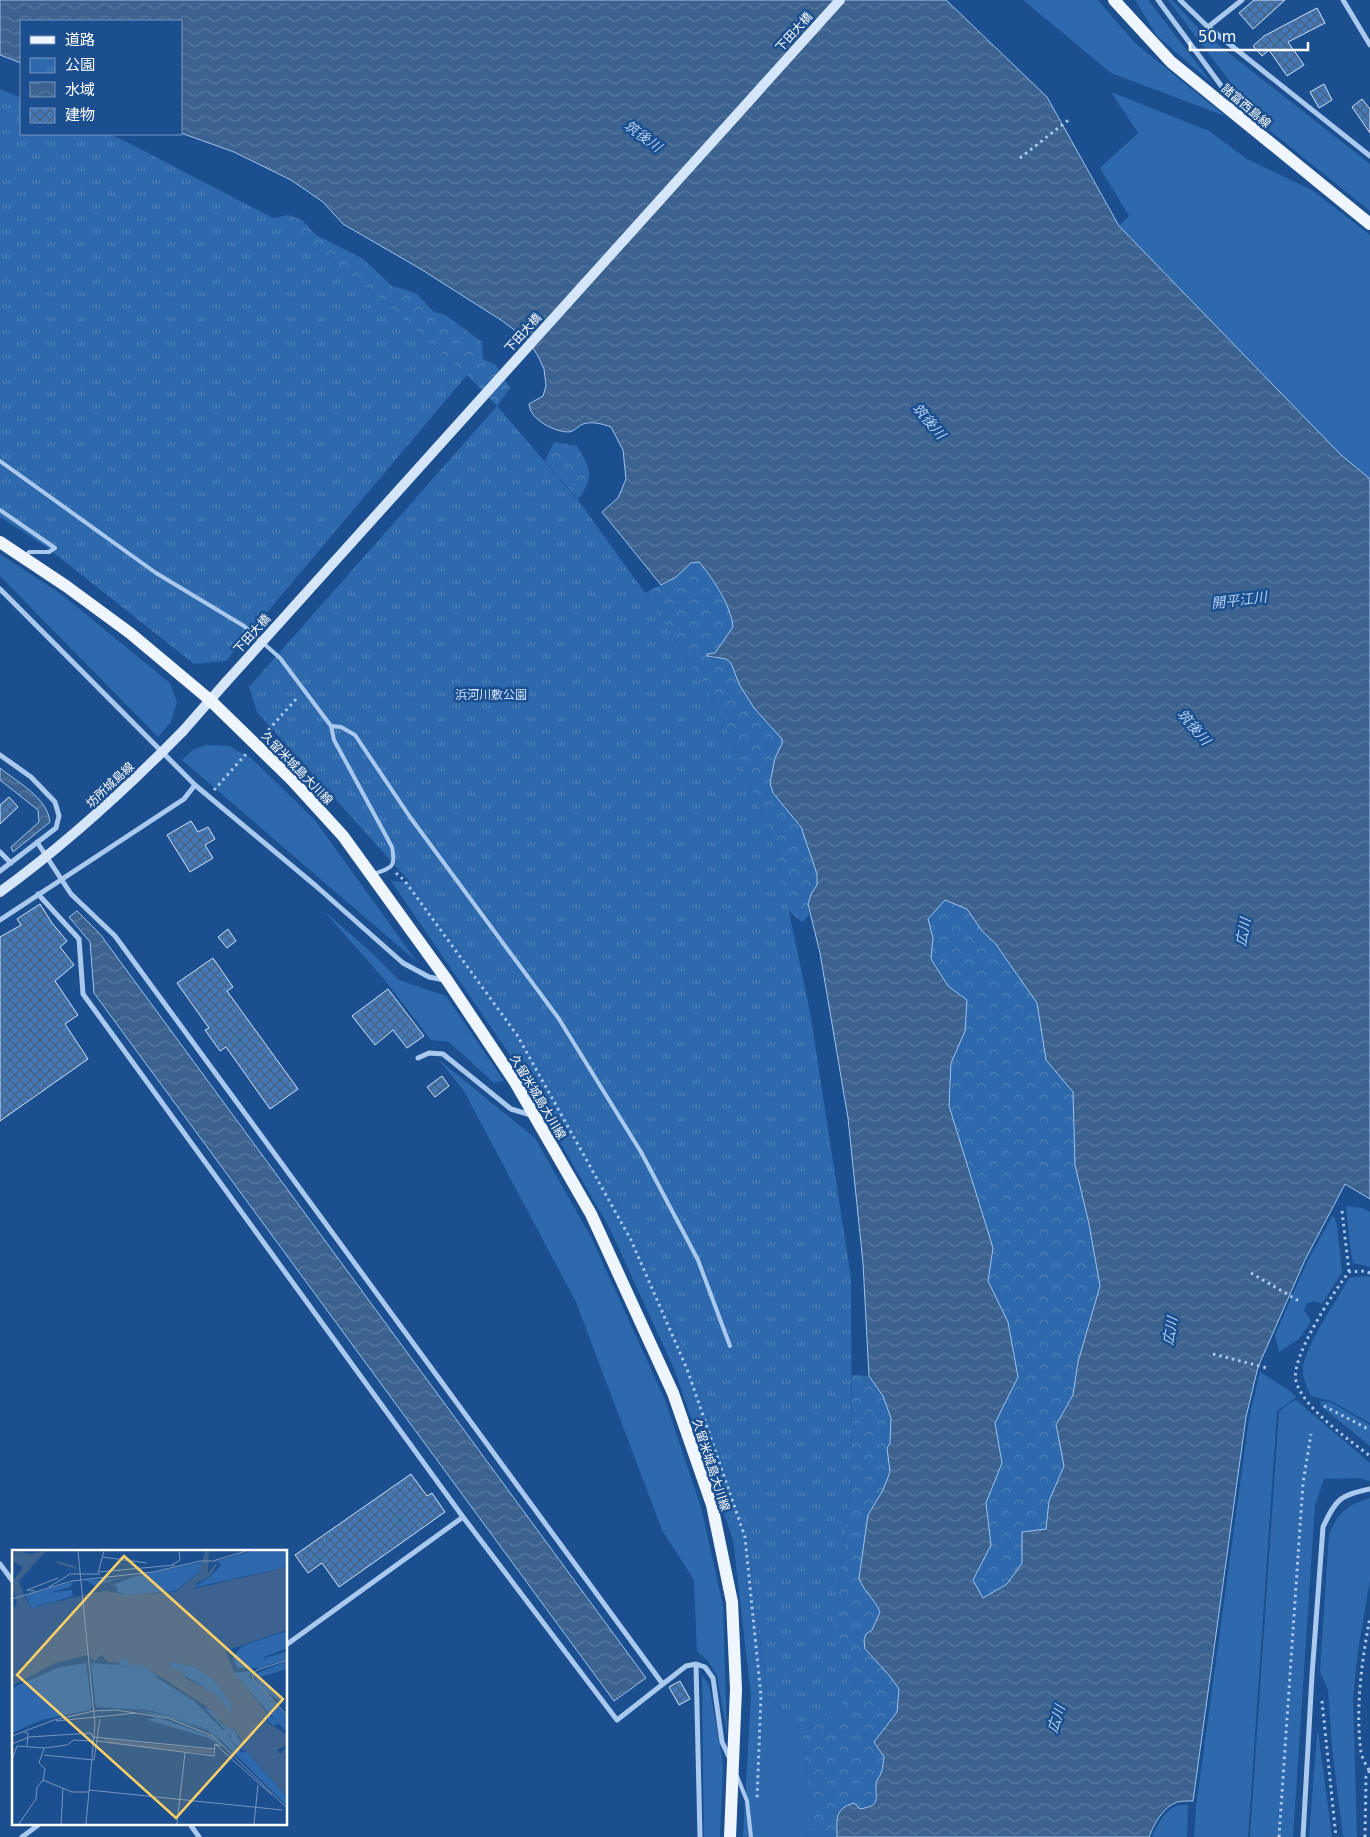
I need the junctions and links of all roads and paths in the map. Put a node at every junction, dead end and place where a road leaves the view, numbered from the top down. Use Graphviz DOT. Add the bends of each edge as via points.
graph roads {
  1 [pos="840,0"];
  2 [pos="1114,0"];
  3 [pos="1158,0"];
  4 [pos="1180,0"];
  5 [pos="1242,0"];
  6 [pos="1342,0"];
  7 [pos="1208,27"];
  8 [pos="1370,45"];
  9 [pos="1071,118"];
  10 [pos="1256,133"];
  11 [pos="1370,156"];
  12 [pos="1020,158"];
  13 [pos="1370,224"];
  14 [pos="0,461"];
  15 [pos="0,510"];
  16 [pos="0,542"];
  17 [pos="24,557"];
  18 [pos="0,589"];
  19 [pos="226,682"];
  20 [pos="297,698"];
  21 [pos="210,700"];
  22 [pos="331,726"];
  23 [pos="255,744"];
  24 [pos="0,755"];
  25 [pos="195,785"];
  26 [pos="208,796"];
  27 [pos="37,842"];
  28 [pos="0,852"];
  29 [pos="11,863"];
  30 [pos="0,871"];
  31 [pos="372,875"];
  32 [pos="60,880"];
  33 [pos="0,892"];
  34 [pos="38,894"];
  35 [pos="0,920"];
  36 [pos="447,980"];
  37 [pos="418,1058"];
  38 [pos="534,1116"];
  39 [pos="1342,1211"];
  40 [pos="1348,1272"];
  41 [pos="1251,1273"];
  42 [pos="1370,1273"];
  43 [pos="1299,1301"];
  44 [pos="730,1346"];
  45 [pos="1213,1354"];
  46 [pos="1266,1368"];
  47 [pos="1324,1406"];
  48 [pos="1370,1430"];
  49 [pos="1311,1434"];
  50 [pos="1370,1456"];
  51 [pos="1370,1489"];
  52 [pos="463,1517"];
  53 [pos="0,1564"];
  54 [pos="12,1580"];
  55 [pos="1370,1617"];
  56 [pos="288,1644"];
  57 [pos="696,1664"];
  58 [pos="662,1683"];
  59 [pos="1322,1698"];
  60 [pos="733,1767"];
  61 [pos="1369,1770"];
  62 [pos="40,1824"];
  63 [pos="190,1824"];
  64 [pos="22,1837"];
  65 [pos="200,1837"];
  66 [pos="700,1837"];
  67 [pos="730,1837"];
  68 [pos="751,1837"];
  69 [pos="1279,1837"];
  70 [pos="1303,1837"];
  71 [pos="1336,1837"];
  72 [pos="1365,1837"];
  1 -- 19 [label="main road, 下田大橋, bridge"];
  2 -- 10 [label="main road, 諸富西島線" via="1171,62"];
  3 -- 10 [label="street"];
  4 -- 7 [label="street"];
  5 -- 7 [label="street"];
  6 -- 8 [label="street"];
  7 -- 11 [label="street"];
  9 -- 12 [label="path"];
  10 -- 13 [label="main road, 諸富西島線"];
  14 -- 22 [label="lane" via="156,573 244,626 280,658"];
  15 -- 17 [label="lane" via="55,548 50,552 30,552"];
  16 -- 17 [label="main road, 久留米城島大川線"];
  17 -- 21 [label="main road, 久留米城島大川線" via="130,633"];
  18 -- 25 [label="street"];
  19 -- 21 [label="main road, 坊所城島線"];
  20 -- 23 [label="path"];
  21 -- 23 [label="main road, 久留米城島大川線"];
  21 -- 33 [label="main road, 坊所城島線, bridge" via="135,780 57,849"];
  22 -- 31 [label="lane" via="334,740 392,847 394,861 391,868"];
  22 -- 44 [label="lane" via="342,727 355,735 410,817 559,1019 641,1152 698,1260"];
  23 -- 26 [label="path"];
  23 -- 31 [label="main road, 久留米城島大川線" via="344,836"];
  24 -- 27 [label="street" via="31,777 55,802 59,816 56,828"];
  25 -- 26 [label="street"];
  25 -- 32 [label="street" via="184,799"];
  26 -- 36 [label="street" via="403,963 429,977"];
  27 -- 29 [label="street"];
  27 -- 32 [label="street"];
  28 -- 29 [label="street"];
  29 -- 30 [label="street"];
  31 -- 36 [label="main road, 久留米城島大川線"];
  32 -- 34 [label="street"];
  32 -- 58 [label="street" via="115,936"];
  34 -- 35 [label="street"];
  34 -- 52 [label="street" via="79,939 83,994"];
  36 -- 38 [label="main road, 久留米城島大川線"];
  37 -- 38 [label="street" via="429,1053 443,1054 511,1109"];
  38 -- 60 [label="main road, 久留米城島大川線" via="591,1214 673,1393 712,1506 732,1602 736,1689"];
  39 -- 40 [label="path"];
  40 -- 42 [label="path"];
  40 -- 50 [label="path" via="1300,1354 1296,1380 1307,1401 1329,1424"];
  41 -- 43 [label="path"];
  45 -- 46 [label="path"];
  47 -- 48 [label="path"];
  49 -- 69 [label="path" via="1303,1484"];
  51 -- 70 [label="street" via="1347,1494 1332,1508 1323,1527"];
  52 -- 56 [label="street"];
  52 -- 58 [label="street" via="616,1720"];
  53 -- 54 [label="street"];
  55 -- 61 [label="path" via="1364,1645 1359,1711 1361,1754"];
  57 -- 58 [label="street" via="686,1666"];
  57 -- 60 [label="street" via="705,1667 714,1678 722,1742"];
  57 -- 66 [label="street"];
  59 -- 71 [label="path"];
  60 -- 67 [label="main road, 久留米城島大川線"];
  60 -- 68 [label="lane" via="746,1800"];
  61 -- 72 [label="path"];
  62 -- 64 [label="street"];
  63 -- 65 [label="street"];
}
